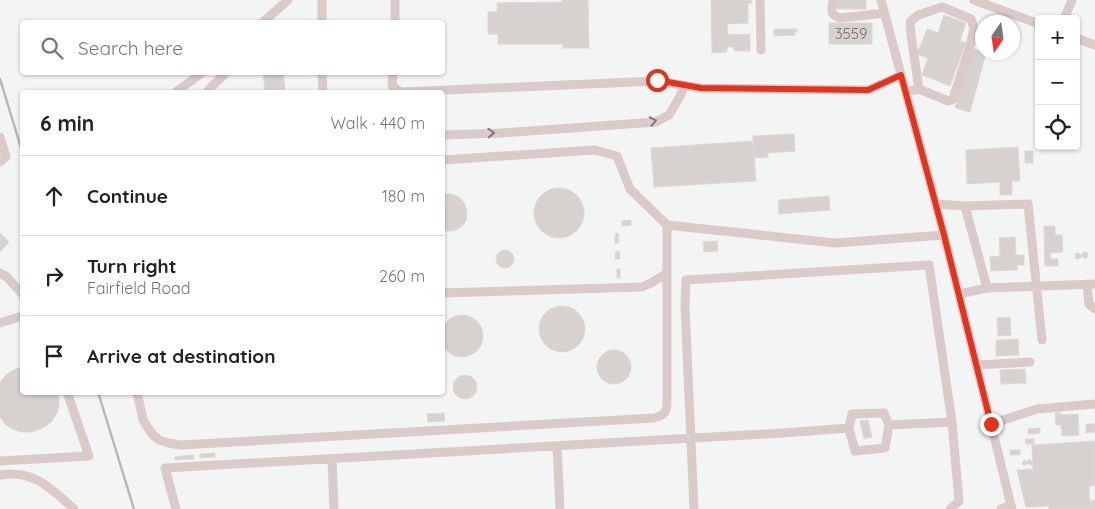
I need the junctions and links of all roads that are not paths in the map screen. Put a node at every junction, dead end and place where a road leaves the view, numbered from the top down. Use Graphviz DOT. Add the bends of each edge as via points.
graph roads {
  1 [pos="288,0"];
  2 [pos="322,0"];
  3 [pos="395,0"];
  4 [pos="760,0"];
  5 [pos="833,0"];
  6 [pos="881,0"];
  7 [pos="974,0"];
  8 [pos="1072,0"];
  9 [pos="884,13"];
  10 [pos="1066,15"];
  11 [pos="264,20"];
  12 [pos="322,20"];
  13 [pos="394,20"];
  14 [pos="1035,23"];
  15 [pos="1080,39"];
  16 [pos="1095,45"];
  17 [pos="760,50"];
  18 [pos="199,75"];
  19 [pos="224,75"];
  20 [pos="322,75"];
  21 [pos="393,75"];
  22 [pos="901,75"];
  23 [pos="685,85"];
  24 [pos="392,88"];
  25 [pos="919,89"];
  26 [pos="179,90"];
  27 [pos="208,90"];
  28 [pos="323,90"];
  29 [pos="444,90"];
  30 [pos="906,92"];
  31 [pos="445,134"];
  32 [pos="0,137"];
  33 [pos="3,159"];
  34 [pos="445,160"];
  35 [pos="936,204"];
  36 [pos="965,206"];
  37 [pos="667,225"];
  38 [pos="944,235"];
  39 [pos="0,273"];
  40 [pos="667,273"];
  41 [pos="1091,284"];
  42 [pos="1037,287"];
  43 [pos="987,288"];
  44 [pos="20,292"];
  45 [pos="445,293"];
  46 [pos="959,294"];
  47 [pos="1095,309"];
  48 [pos="20,317"];
  49 [pos="0,323"];
  50 [pos="1042,340"];
  51 [pos="1030,362"];
  52 [pos="976,365"];
  53 [pos="69,395"];
  54 [pos="138,395"];
  55 [pos="1095,404"];
  56 [pos="952,422"];
  57 [pos="991,424"];
  58 [pos="888,425"];
  59 [pos="849,428"];
  60 [pos="691,438"];
  61 [pos="557,446"];
  62 [pos="332,459"];
  63 [pos="0,461"];
  64 [pos="0,475"];
  65 [pos="1012,507"];
  66 [pos="74,509"];
  67 [pos="176,509"];
  68 [pos="334,509"];
  69 [pos="560,509"];
  70 [pos="694,509"];
  71 [pos="950,509"];
  72 [pos="1000,509"];
  1 -- 11 [label="street"];
  2 -- 12 [label="street"];
  3 -- 13 [label="street"];
  4 -- 17 [label="street"];
  5 -- 9 [label="street" via="833,16 840,18"];
  6 -- 9 [label="street"];
  7 -- 14 [label="street"];
  8 -- 10 [label="street"];
  9 -- 22 [label="street"];
  15 -- 16 [label="street"];
  18 -- 26 [label="street"];
  19 -- 27 [label="street"];
  20 -- 28 [label="street"];
  21 -- 24 [label="street"];
  22 -- 23 [label="street" via="868,90 701,88"];
  22 -- 30 [label="street"];
  23 -- 29 [label="street" via="657,80"];
  31 -- 23 [label="street, one-way" via="656,122 669,115"];
  25 -- 25 [label="street" via="948,101 953,99 970,46 974,28 972,19 942,7 918,15 910,22"];
  25 -- 30 [label="street"];
  30 -- 35 [label="street"];
  32 -- 33 [label="street"];
  34 -- 37 [label="street" via="595,150 616,156 630,189"];
  35 -- 36 [label="street"];
  35 -- 38 [label="street"];
  36 -- 42 [label="street" via="1028,204"];
  36 -- 43 [label="street"];
  37 -- 38 [label="street" via="835,243"];
  37 -- 40 [label="street"];
  38 -- 46 [label="street"];
  39 -- 44 [label="street"];
  40 -- 45 [label="street" via="642,287"];
  40 -- 54 [label="street" via="668,401 665,413 654,418 181,445 159,440 152,434 143,420"];
  41 -- 42 [label="street"];
  41 -- 47 [label="street" via="1089,304"];
  42 -- 43 [label="street"];
  42 -- 50 [label="street"];
  43 -- 46 [label="street"];
  46 -- 52 [label="street"];
  48 -- 49 [label="street"];
  51 -- 52 [label="street"];
  52 -- 57 [label="street"];
  53 -- 63 [label="street" via="89,456"];
  55 -- 57 [label="street" via="1037,409"];
  56 -- 58 [label="street"];
  56 -- 60 [label="street" via="928,264 686,280"];
  56 -- 71 [label="street" via="959,501"];
  57 -- 65 [label="street"];
  58 -- 59 [label="street" via="884,413 852,414"];
  58 -- 59 [label="street" via="885,448 855,451"];
  59 -- 60 [label="street"];
  60 -- 61 [label="street"];
  60 -- 70 [label="street"];
  61 -- 62 [label="street"];
  61 -- 69 [label="street"];
  62 -- 67 [label="street" via="166,468"];
  62 -- 68 [label="street"];
  64 -- 66 [label="street" via="20,474 36,479"];
  65 -- 72 [label="street"];
}
